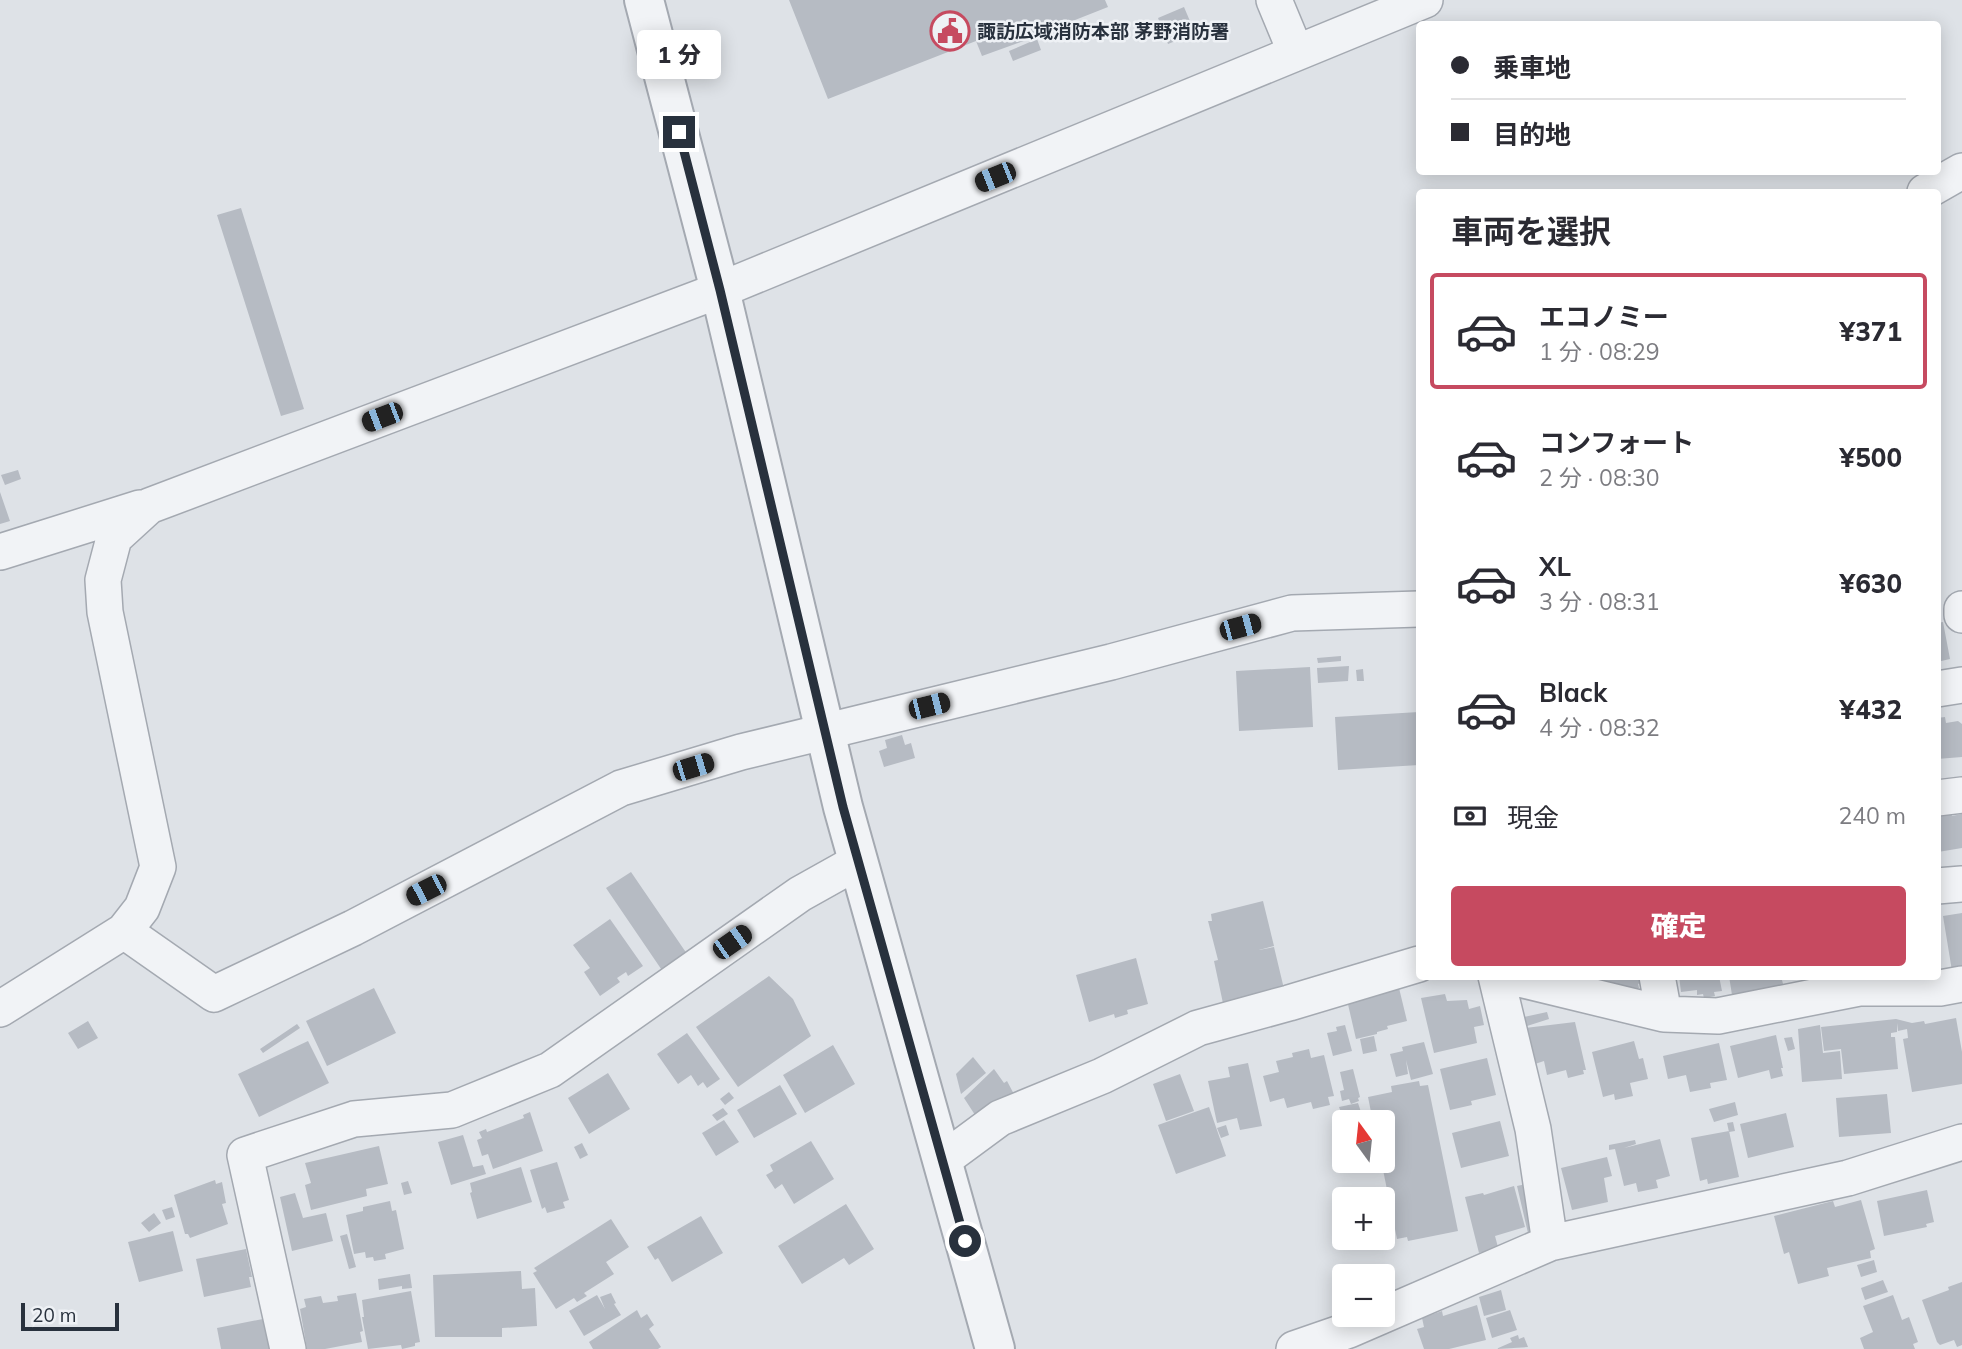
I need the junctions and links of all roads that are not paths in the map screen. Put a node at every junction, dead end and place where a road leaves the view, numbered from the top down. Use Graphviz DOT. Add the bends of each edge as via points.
graph roads {
  1 [pos="644,0"];
  2 [pos="1274,0"];
  3 [pos="1425,0"];
  4 [pos="1296,53"];
  5 [pos="1962,172"];
  6 [pos="1931,189"];
  7 [pos="720,290"];
  8 [pos="149,506"];
  9 [pos="0,552"];
  10 [pos="1416,609"];
  11 [pos="1962,609"];
  12 [pos="1962,615"];
  13 [pos="1962,685"];
  14 [pos="1941,688"];
  15 [pos="825,731"];
  16 [pos="1962,795"];
  17 [pos="1941,798"];
  18 [pos="859,861"];
  19 [pos="1962,884"];
  20 [pos="1941,886"];
  21 [pos="124,932"];
  22 [pos="1416,965"];
  23 [pos="1497,980"];
  24 [pos="1524,980"];
  25 [pos="1658,980"];
  26 [pos="1962,984"];
  27 [pos="1804,987"];
  28 [pos="0,1009"];
  29 [pos="1664,1014"];
  30 [pos="1962,1142"];
  31 [pos="943,1160"];
  32 [pos="1549,1243"];
  33 [pos="1352,1340"];
  34 [pos="288,1349"];
  35 [pos="995,1349"];
  36 [pos="1294,1349"];
  1 -- 7 [label="street"];
  2 -- 4 [label="street"];
  3 -- 4 [label="street"];
  4 -- 7 [label="street"];
  5 -- 6 [label="street"];
  7 -- 8 [label="street"];
  7 -- 15 [label="street"];
  8 -- 9 [label="street"];
  8 -- 21 [label="street" via="114,538 103,580 105,612 158,867 142,908"];
  10 -- 15 [label="street" via="1292,613"];
  11 -- 12 [label="street"];
  13 -- 14 [label="street"];
  15 -- 18 [label="street"];
  15 -- 21 [label="street" via="621,788 353,928 214,994"];
  16 -- 17 [label="street"];
  18 -- 31 [label="street"];
  18 -- 34 [label="street" via="800,894 550,1070 452,1110 354,1119 245,1155"];
  19 -- 20 [label="street"];
  21 -- 28 [label="street"];
  22 -- 31 [label="street" via="1198,1028 1102,1076 1000,1118"];
  23 -- 32 [label="street" via="1533,1129"];
  24 -- 29 [label="street"];
  25 -- 29 [label="street"];
  26 -- 27 [label="street" via="1940,989"];
  27 -- 29 [label="street" via="1718,1016"];
  30 -- 32 [label="street" via="1848,1178"];
  31 -- 35 [label="street"];
  32 -- 33 [label="street"];
  33 -- 36 [label="street"];
}
